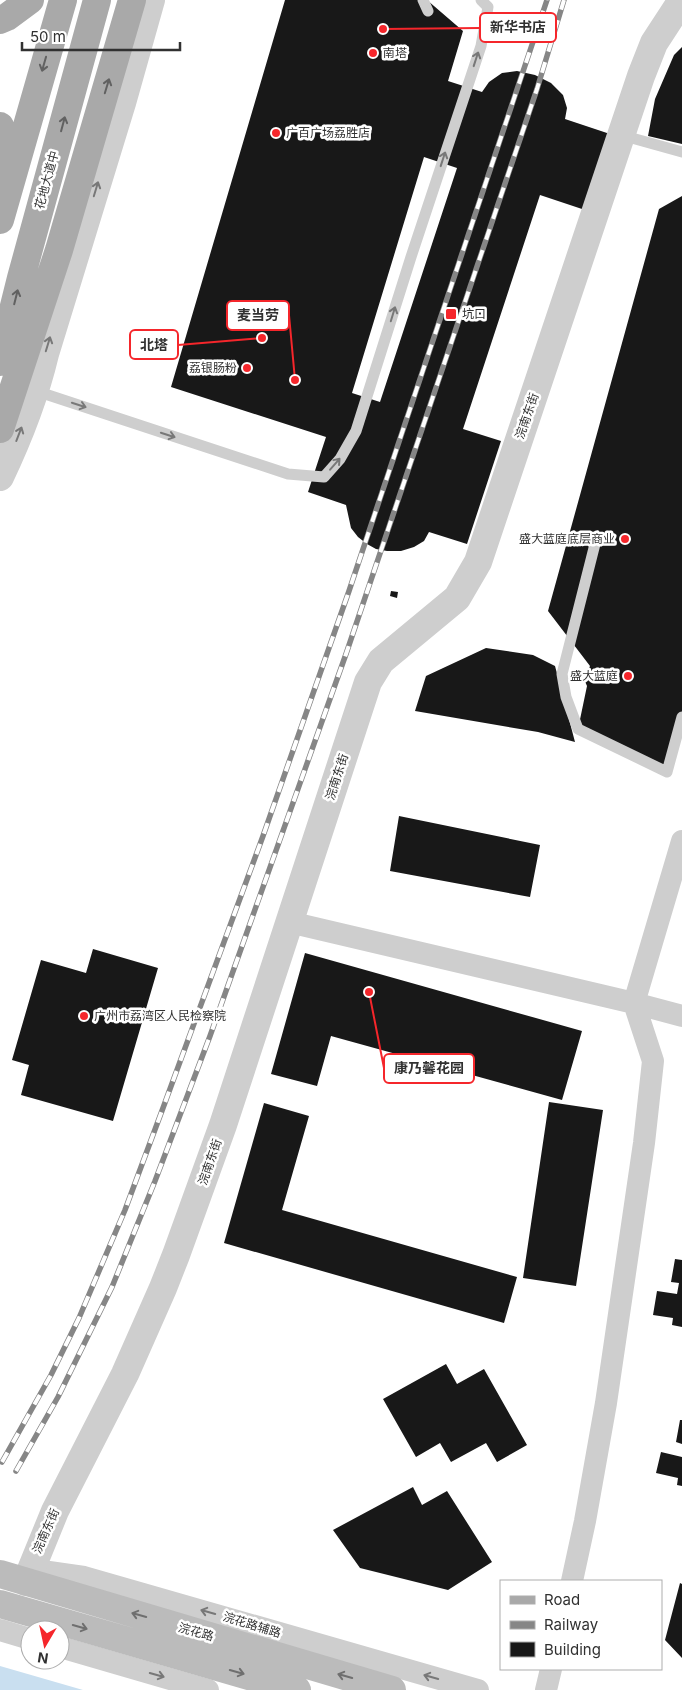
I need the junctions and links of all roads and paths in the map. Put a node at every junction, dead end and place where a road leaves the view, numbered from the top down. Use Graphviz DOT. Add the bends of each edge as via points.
graph roads {
  1 [pos="63,0"];
  2 [pos="97,0"];
  3 [pos="132,0"];
  4 [pos="151,0"];
  5 [pos="423,0"];
  6 [pos="480,0"];
  7 [pos="28,2"];
  8 [pos="677,8"];
  9 [pos="428,11"];
  10 [pos="0,20"];
  11 [pos="0,126"];
  12 [pos="622,135"];
  13 [pos="682,152"];
  14 [pos="2,214"];
  15 [pos="0,362"];
  16 [pos="36,391"];
  17 [pos="0,430"];
  18 [pos="0,477"];
  19 [pos="596,540"];
  20 [pos="682,717"];
  21 [pos="682,842"];
  22 [pos="289,922"];
  23 [pos="634,1003"];
  24 [pos="682,1016"];
  25 [pos="0,1574"];
  26 [pos="572,1580"];
  27 [pos="26,1582"];
  28 [pos="0,1604"];
  29 [pos="0,1630"];
  30 [pos="20,1636"];
  31 [pos="70,1650"];
  32 [pos="551,1670"];
  33 [pos="208,1690"];
  34 [pos="297,1690"];
  35 [pos="392,1690"];
  36 [pos="478,1690"];
  37 [pos="546,1690"];
  1 -- 14 [label="main road, one-way"];
  15 -- 2 [label="main road, 花地大道中, one-way"];
  17 -- 3 [label="main road, one-way" via="58,250"];
  16 -- 4 [label="street, one-way"];
  5 -- 9 [label="lane"];
  16 -- 6 [label="lane, one-way" via="288,474 324,478 340,459 356,431 481,46 488,7"];
  7 -- 10 [label="main road"];
  8 -- 12 [label="street, 浣南东街" via="651,52"];
  11 -- 14 [label="main road" via="4,152"];
  12 -- 13 [label="lane"];
  12 -- 22 [label="street, 浣南东街" via="478,562 457,598 380,660 368,682"];
  18 -- 16 [label="street, one-way"];
  19 -- 20 [label="lane" via="562,674 566,697 578,729 667,772"];
  21 -- 23 [label="street"];
  22 -- 23 [label="street"];
  22 -- 27 [label="street, 浣南东街" via="223,1125 163,1288 110,1405 55,1511"];
  23 -- 24 [label="street"];
  23 -- 26 [label="street" via="653,1061 606,1403"];
  25 -- 27 [label="main road, 浣花路"];
  35 -- 27 [label="main road, 浣花路, one-way"];
  36 -- 27 [label="street, 浣花路辅路, one-way" via="84,1577 49,1572"];
  28 -- 34 [label="main road, one-way"];
  29 -- 30 [label="street"];
  31 -- 33 [label="street, one-way"];
  32 -- 37 [label="street"];
}
